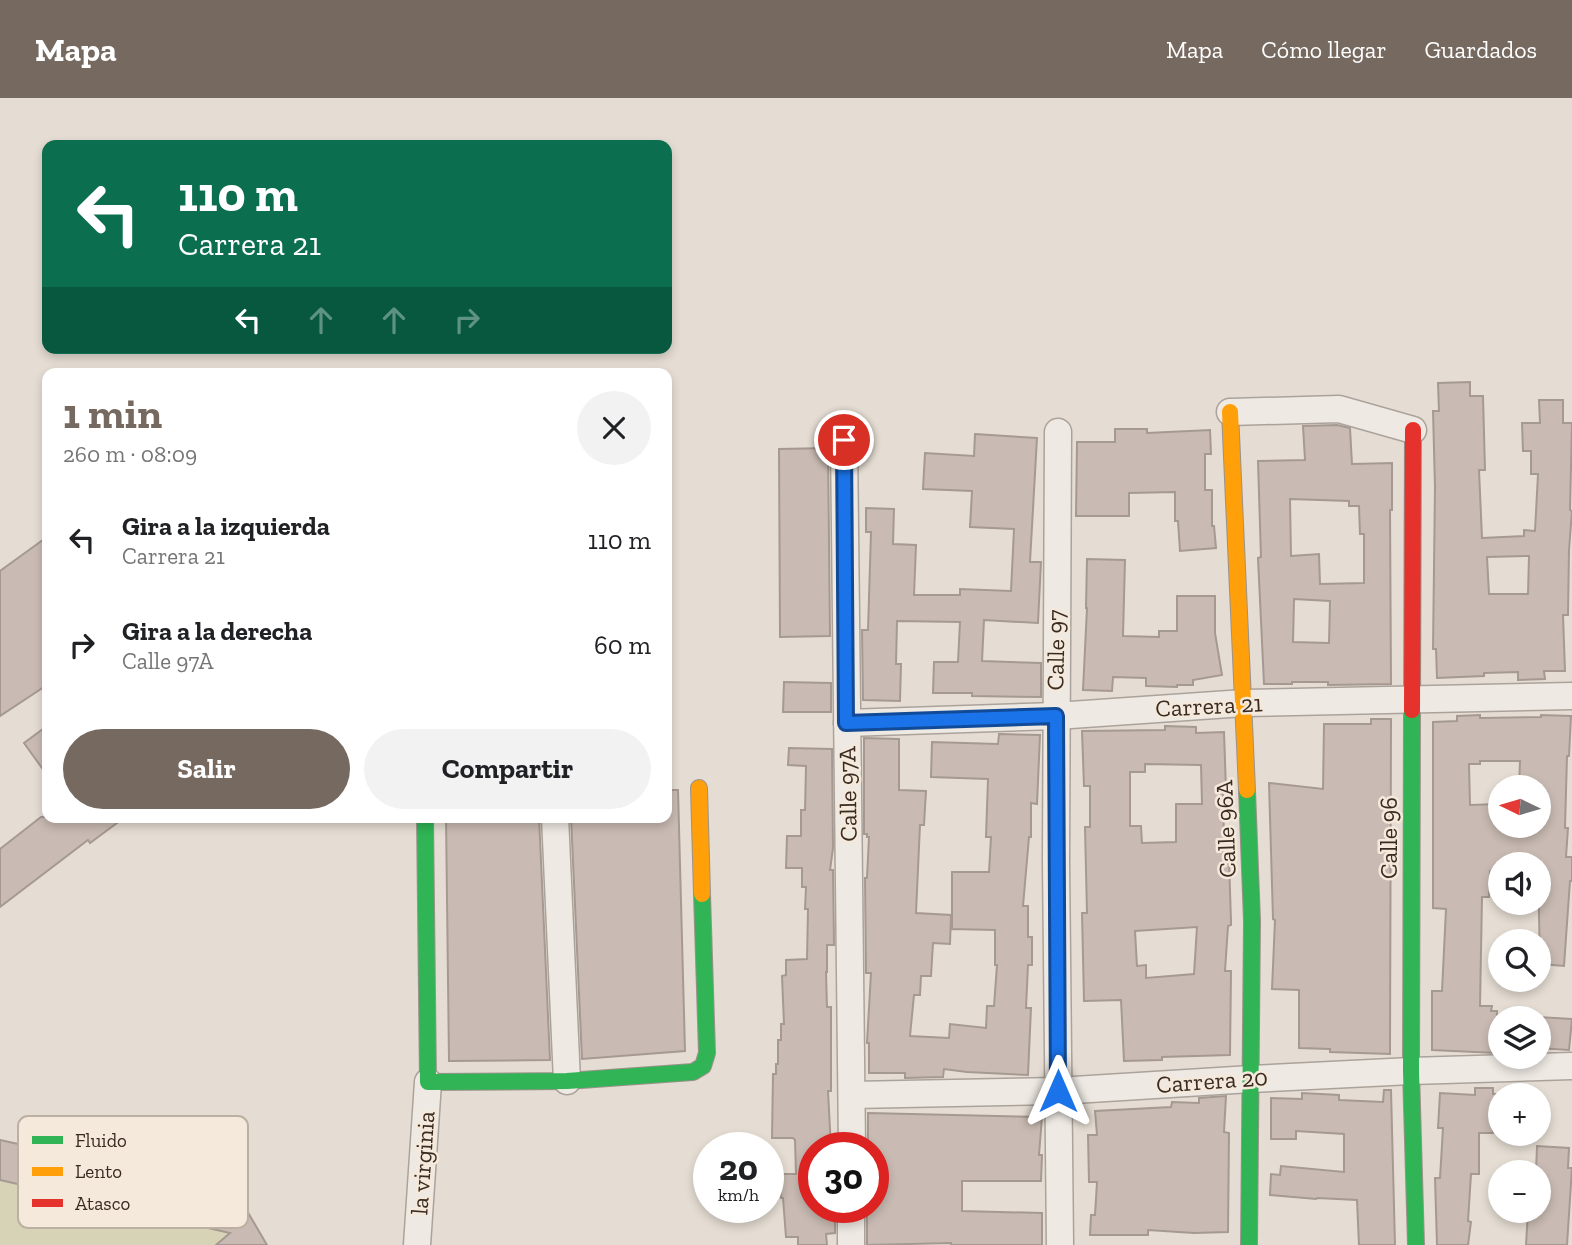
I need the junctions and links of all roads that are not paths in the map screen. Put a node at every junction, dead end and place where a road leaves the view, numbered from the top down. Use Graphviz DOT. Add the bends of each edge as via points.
graph roads {
  1 [pos="1230,412"];
  2 [pos="1413,430"];
  3 [pos="1058,432"];
  4 [pos="844,440"];
  5 [pos="1572,696"];
  6 [pos="1412,700"];
  7 [pos="1244,703"];
  8 [pos="1056,716"];
  9 [pos="846,723"];
  10 [pos="699,788"];
  11 [pos="425,823"];
  12 [pos="555,823"];
  13 [pos="1572,1066"];
  14 [pos="1411,1071"];
  15 [pos="1251,1079"];
  16 [pos="428,1082"];
  17 [pos="567,1082"];
  18 [pos="1058,1091"];
  19 [pos="852,1095"];
  20 [pos="852,1132"];
  21 [pos="851,1223"];
  22 [pos="417,1245"];
  23 [pos="851,1245"];
  24 [pos="1060,1245"];
  25 [pos="1249,1245"];
  26 [pos="1416,1245"];
  1 -- 2 [label="street" via="1339,408"];
  1 -- 7 [label="street, Calle 96A"];
  2 -- 6 [label="street, Calle 96"];
  3 -- 8 [label="street, Calle 97"];
  4 -- 9 [label="street, Calle 97A"];
  5 -- 6 [label="street, Carrera 21"];
  6 -- 7 [label="street, Carrera 21"];
  6 -- 14 [label="street, Calle 96"];
  7 -- 8 [label="street, Carrera 21"];
  7 -- 15 [label="street, Calle 96A" via="1252,921"];
  8 -- 9 [label="street, Carrera 21"];
  8 -- 18 [label="street, Calle 97"];
  9 -- 19 [label="street, Calle 97A"];
  10 -- 17 [label="street" via="707,1052 703,1066 694,1072"];
  11 -- 16 [label="street"];
  12 -- 17 [label="street"];
  13 -- 14 [label="street, Carrera 20"];
  14 -- 15 [label="street, Carrera 20"];
  14 -- 26 [label="street, Calle 96"];
  15 -- 18 [label="street, Carrera 20"];
  15 -- 25 [label="street, Calle 96A"];
  16 -- 17 [label="street"];
  16 -- 22 [label="street, la virginia"];
  18 -- 19 [label="street, Carrera 20"];
  18 -- 24 [label="street, Calle 97"];
  19 -- 20 [label="street, Calle 97A"];
  21 -- 23 [label="street"];
}
